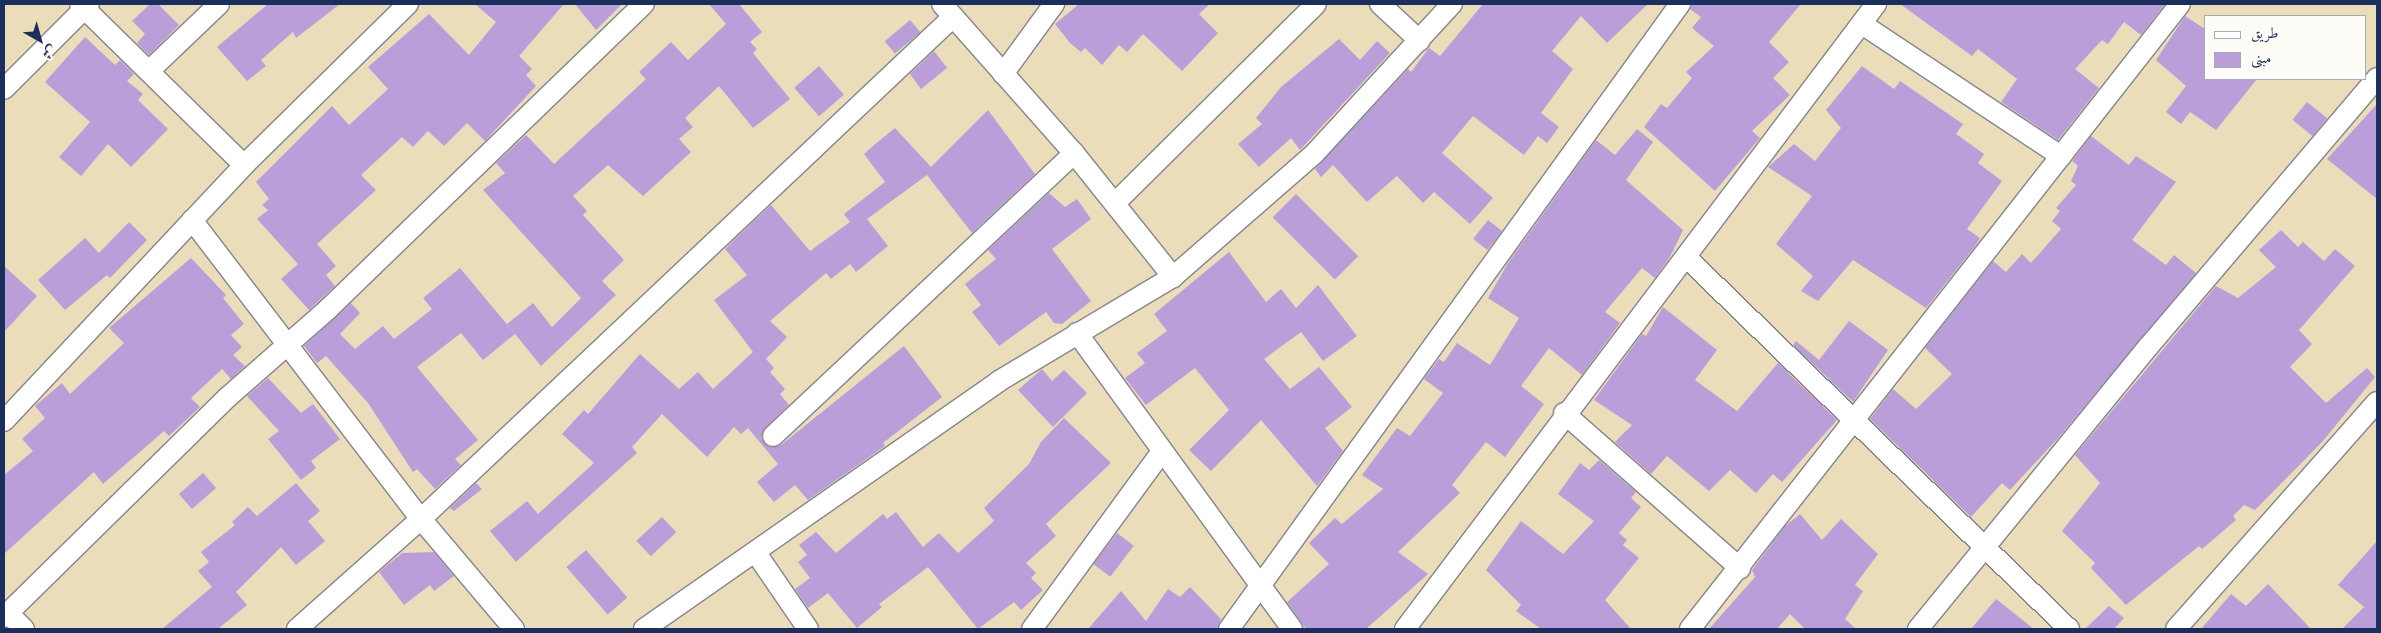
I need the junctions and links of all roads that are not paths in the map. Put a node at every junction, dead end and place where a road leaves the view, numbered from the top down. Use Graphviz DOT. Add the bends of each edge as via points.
graph roads {
  1 [pos="219,4"];
  2 [pos="408,4"];
  3 [pos="644,4"];
  4 [pos="1054,4"];
  5 [pos="1316,4"];
  6 [pos="1380,4"];
  7 [pos="1452,4"];
  8 [pos="1680,4"];
  9 [pos="1876,4"];
  10 [pos="2180,4"];
  11 [pos="84,5"];
  12 [pos="948,10"];
  13 [pos="1862,24"];
  14 [pos="1420,41"];
  15 [pos="149,71"];
  16 [pos="1003,74"];
  17 [pos="2377,78"];
  18 [pos="4,89"];
  19 [pos="1074,153"];
  20 [pos="2061,156"];
  21 [pos="244,164"];
  22 [pos="1116,202"];
  23 [pos="192,220"];
  24 [pos="1686,257"];
  25 [pos="1173,277"];
  26 [pos="1077,333"];
  27 [pos="287,347"];
  28 [pos="2377,402"];
  29 [pos="1564,413"];
  30 [pos="1853,419"];
  31 [pos="4,421"];
  32 [pos="773,436"];
  33 [pos="1161,453"];
  34 [pos="421,519"];
  35 [pos="1984,546"];
  36 [pos="756,553"];
  37 [pos="1740,568"];
  38 [pos="1260,588"];
  39 [pos="6,615"];
  40 [pos="24,629"];
  41 [pos="297,629"];
  42 [pos="514,629"];
  43 [pos="644,629"];
  44 [pos="808,629"];
  45 [pos="1032,629"];
  46 [pos="1229,629"];
  47 [pos="1292,629"];
  48 [pos="1405,629"];
  49 [pos="1690,629"];
  50 [pos="1918,629"];
  51 [pos="2069,629"];
  52 [pos="2176,629"];
  1 -- 15 [label="street"];
  2 -- 21 [label="street"];
  3 -- 27 [label="street"];
  4 -- 16 [label="street"];
  5 -- 22 [label="street"];
  6 -- 14 [label="street"];
  7 -- 14 [label="street"];
  8 -- 38 [label="street"];
  9 -- 13 [label="street"];
  10 -- 20 [label="street"];
  11 -- 15 [label="street"];
  11 -- 18 [label="street"];
  12 -- 16 [label="street"];
  12 -- 34 [label="street"];
  13 -- 20 [label="street"];
  13 -- 24 [label="street"];
  14 -- 25 [label="street" via="1314,154"];
  15 -- 21 [label="street"];
  16 -- 19 [label="street"];
  17 -- 35 [label="street"];
  19 -- 22 [label="street"];
  19 -- 32 [label="street"];
  20 -- 30 [label="street"];
  21 -- 23 [label="street"];
  22 -- 25 [label="street"];
  23 -- 27 [label="street"];
  23 -- 31 [label="street"];
  24 -- 29 [label="street"];
  24 -- 30 [label="street"];
  25 -- 26 [label="street"];
  26 -- 33 [label="street"];
  26 -- 36 [label="street" via="999,381"];
  27 -- 34 [label="street"];
  27 -- 39 [label="street" via="228,396"];
  28 -- 52 [label="street"];
  29 -- 37 [label="street"];
  29 -- 48 [label="street"];
  30 -- 35 [label="street"];
  30 -- 37 [label="street"];
  33 -- 38 [label="street"];
  33 -- 45 [label="street"];
  34 -- 41 [label="street"];
  34 -- 42 [label="street"];
  35 -- 50 [label="street"];
  35 -- 51 [label="street"];
  36 -- 43 [label="street"];
  36 -- 44 [label="street"];
  37 -- 49 [label="street"];
  38 -- 46 [label="street"];
  38 -- 47 [label="street"];
  39 -- 40 [label="street"];
}
